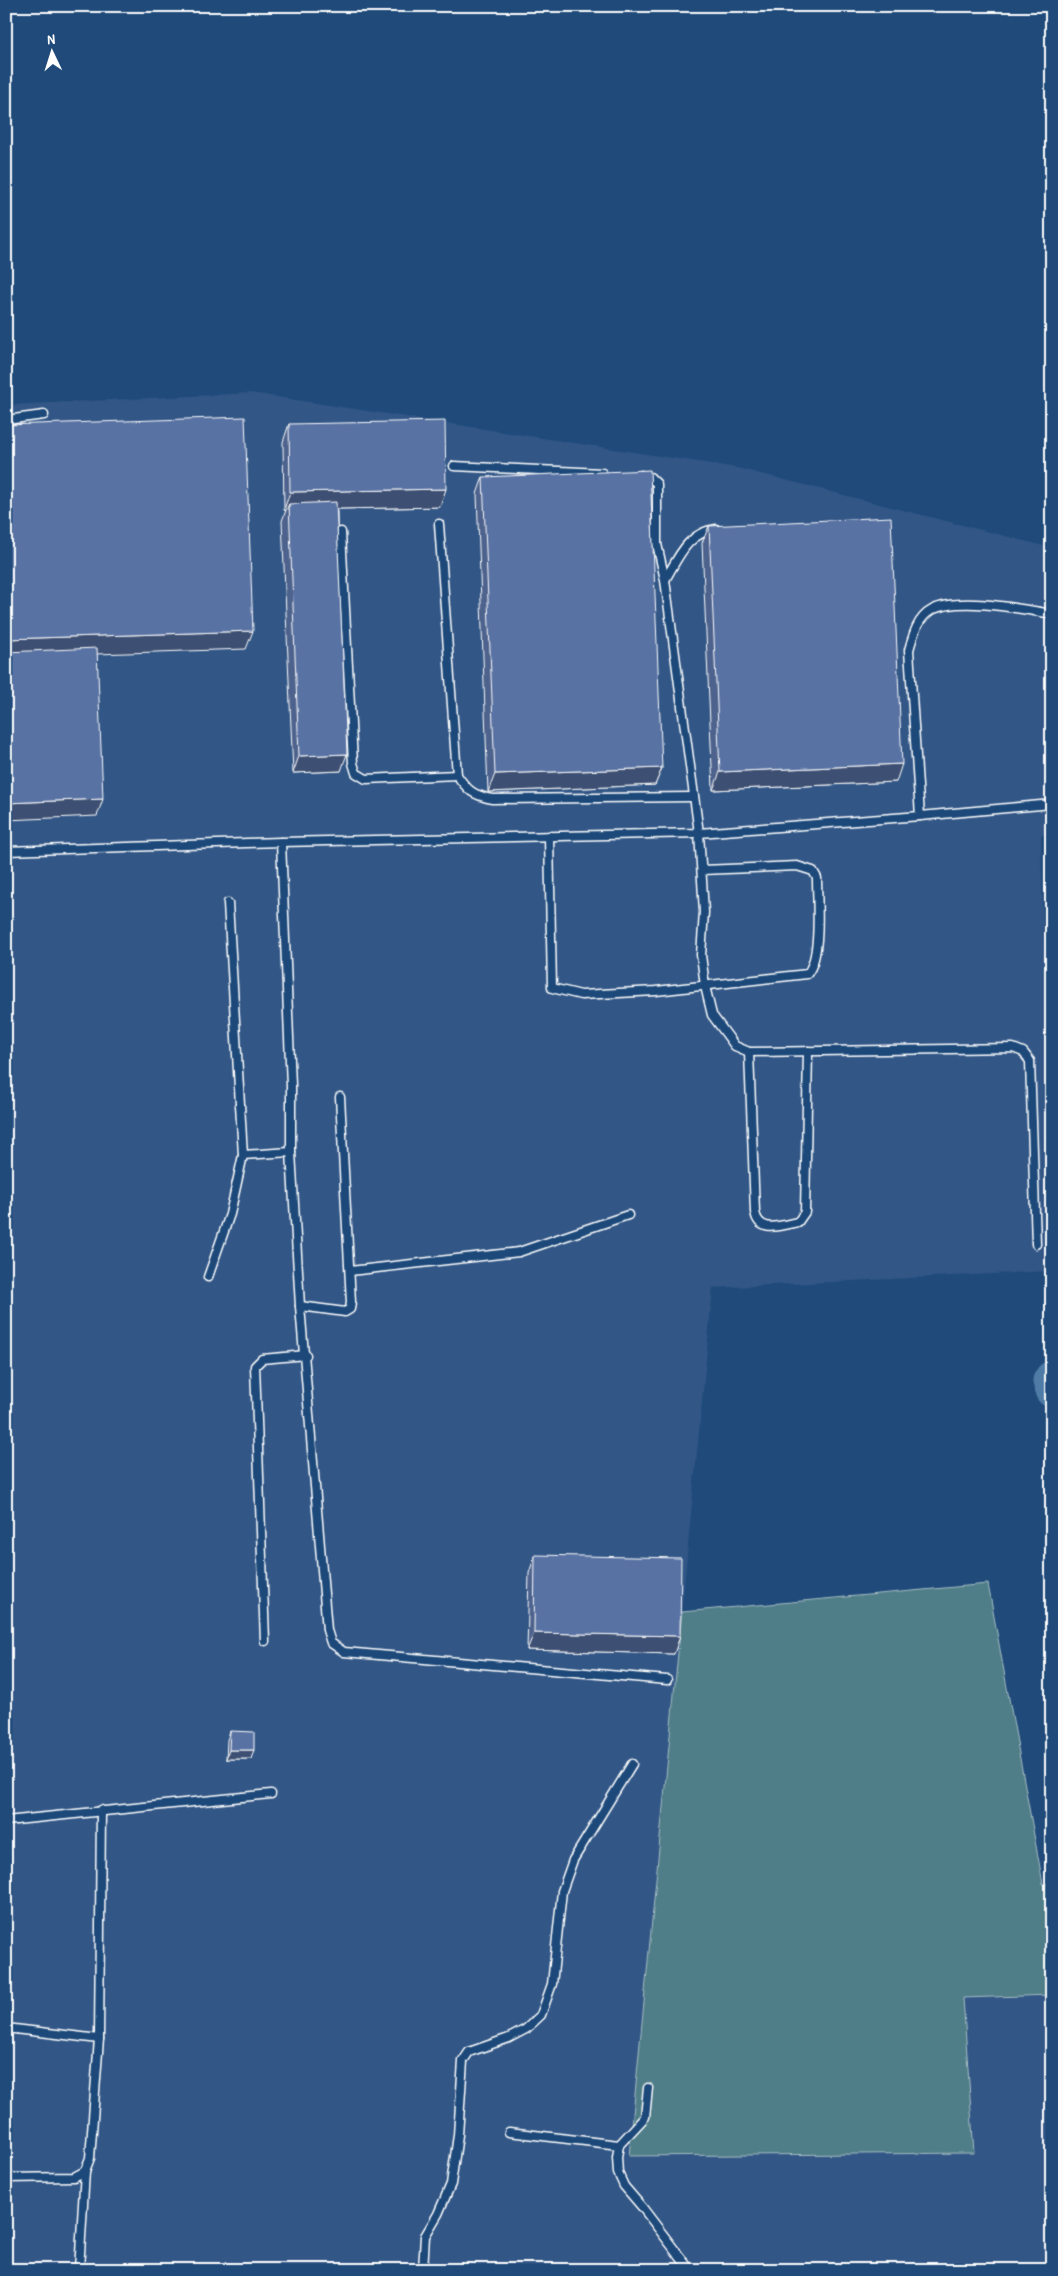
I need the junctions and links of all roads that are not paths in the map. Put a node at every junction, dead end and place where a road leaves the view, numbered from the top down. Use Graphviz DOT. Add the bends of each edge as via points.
graph roads {
  1 [pos="44,415"];
  2 [pos="6,420"];
  3 [pos="454,466"];
  4 [pos="612,473"];
  5 [pos="630,474"];
  6 [pos="439,524"];
  7 [pos="724,529"];
  8 [pos="341,532"];
  9 [pos="665,580"];
  10 [pos="1052,614"];
  11 [pos="457,775"];
  12 [pos="693,797"];
  13 [pos="1052,804"];
  14 [pos="920,816"];
  15 [pos="699,833"];
  16 [pos="549,836"];
  17 [pos="281,842"];
  18 [pos="6,851"];
  19 [pos="702,870"];
  20 [pos="228,903"];
  21 [pos="705,986"];
  22 [pos="808,1051"];
  23 [pos="749,1052"];
  24 [pos="340,1097"];
  25 [pos="290,1152"];
  26 [pos="243,1155"];
  27 [pos="628,1215"];
  28 [pos="1036,1244"];
  29 [pos="350,1271"];
  30 [pos="208,1277"];
  31 [pos="300,1306"];
  32 [pos="306,1355"];
  33 [pos="265,1641"];
  34 [pos="667,1680"];
  35 [pos="632,1764"];
  36 [pos="271,1794"];
  37 [pos="101,1810"];
  38 [pos="6,1821"];
  39 [pos="6,2028"];
  40 [pos="99,2039"];
  41 [pos="648,2088"];
  42 [pos="510,2132"];
  43 [pos="620,2145"];
  44 [pos="85,2171"];
  45 [pos="6,2178"];
  46 [pos="79,2270"];
  47 [pos="424,2270"];
  48 [pos="690,2270"];
  1 -- 2 [label="lane"];
  3 -- 4 [label="lane"];
  5 -- 9 [label="lane" via="650,477 657,484 657,544"];
  6 -- 11 [label="lane"];
  7 -- 9 [label="lane" via="704,530 693,538"];
  8 -- 11 [label="lane" via="356,773 366,779"];
  9 -- 12 [label="lane"];
  10 -- 14 [label="lane" via="999,605 954,605 931,610 916,627 909,650"];
  11 -- 12 [label="lane" via="467,790 492,799"];
  12 -- 15 [label="lane"];
  13 -- 14 [label="lane"];
  14 -- 15 [label="lane"];
  15 -- 16 [label="lane"];
  15 -- 19 [label="lane"];
  16 -- 17 [label="lane"];
  16 -- 21 [label="lane" via="552,988 581,995"];
  17 -- 18 [label="lane"];
  17 -- 25 [label="lane" via="291,1086"];
  19 -- 21 [label="lane" via="701,955"];
  19 -- 21 [label="lane" via="797,866 813,871 817,878 816,950 812,968 807,974"];
  20 -- 26 [label="lane"];
  21 -- 23 [label="lane" via="712,1015 735,1046"];
  22 -- 23 [label="lane"];
  22 -- 23 [label="lane" via="805,1212 798,1222 776,1227 757,1222"];
  22 -- 28 [label="lane" via="1013,1048 1023,1052 1030,1061"];
  24 -- 29 [label="lane"];
  25 -- 26 [label="lane"];
  25 -- 31 [label="lane"];
  26 -- 30 [label="lane" via="230,1214"];
  27 -- 29 [label="lane" via="519,1252"];
  29 -- 31 [label="lane" via="350,1309 345,1312"];
  31 -- 32 [label="lane"];
  32 -- 33 [label="lane" via="262,1359 255,1366"];
  32 -- 34 [label="lane" via="327,1630 331,1643 344,1652"];
  35 -- 47 [label="lane" via="573,1860 562,1891 552,1984 541,2015 526,2029 509,2038 468,2052 463,2061 451,2184 425,2236"];
  36 -- 37 [label="lane"];
  37 -- 38 [label="lane"];
  37 -- 40 [label="lane"];
  39 -- 40 [label="lane"];
  40 -- 44 [label="lane" via="90,2158"];
  41 -- 43 [label="lane" via="645,2118"];
  42 -- 43 [label="lane"];
  43 -- 48 [label="lane" via="618,2173 624,2186"];
  44 -- 45 [label="lane" via="74,2177"];
  44 -- 46 [label="lane"];
}
